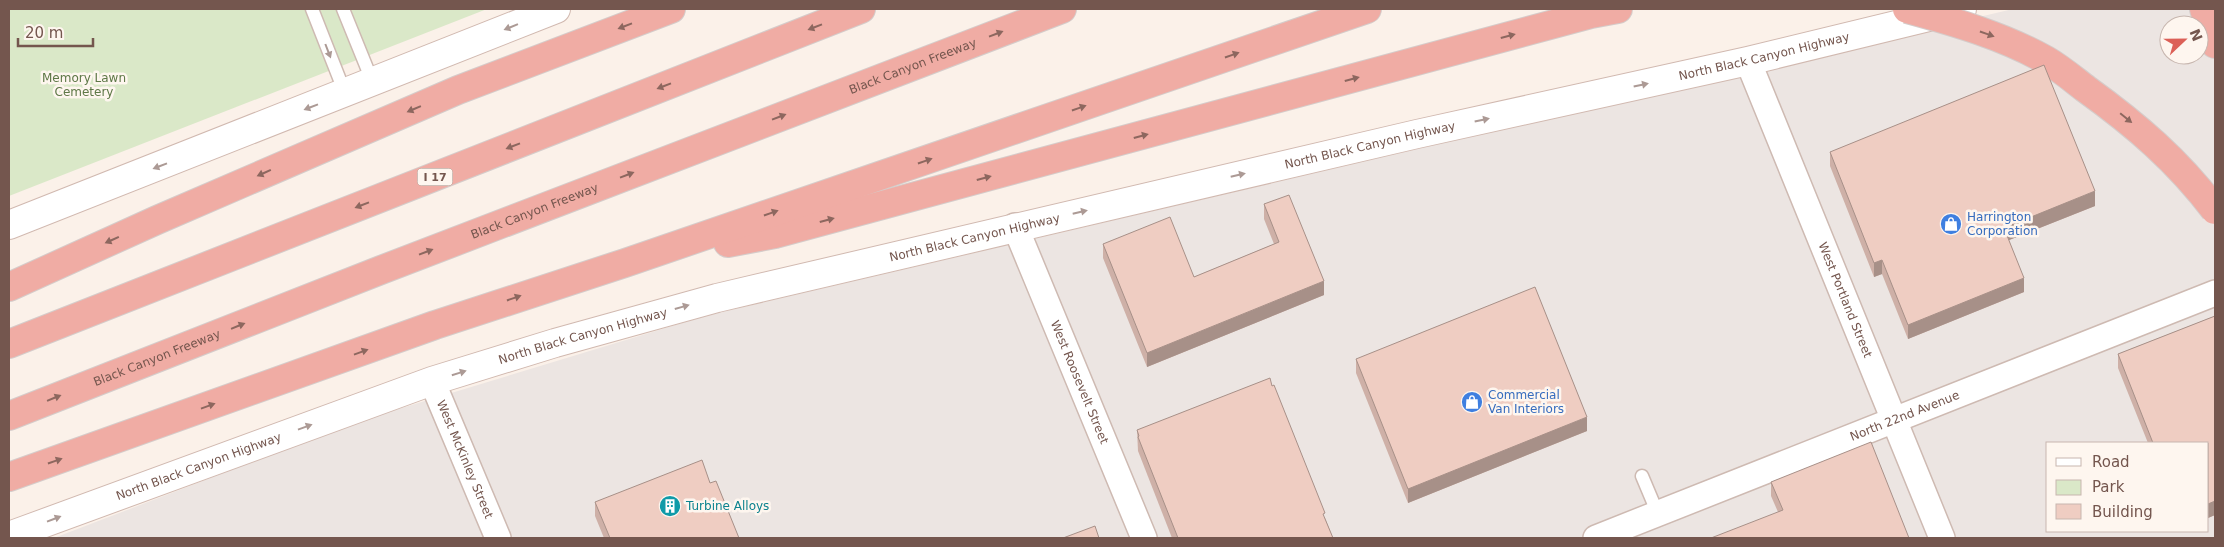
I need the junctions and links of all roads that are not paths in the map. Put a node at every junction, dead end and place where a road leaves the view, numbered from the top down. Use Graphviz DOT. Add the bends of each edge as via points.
graph roads {
  1 [pos="312,9"];
  2 [pos="343,9"];
  3 [pos="556,9"];
  4 [pos="671,9"];
  5 [pos="861,9"];
  6 [pos="1062,9"];
  7 [pos="1367,9"];
  8 [pos="1618,9"];
  9 [pos="1907,9"];
  10 [pos="1962,9"];
  11 [pos="2204,9"];
  12 [pos="2215,44"];
  13 [pos="1748,61"];
  14 [pos="373,82"];
  15 [pos="345,93"];
  16 [pos="2215,210"];
  17 [pos="9,225"];
  18 [pos="1015,226"];
  19 [pos="626,263"];
  20 [pos="9,287"];
  21 [pos="2215,294"];
  22 [pos="9,344"];
  23 [pos="432,381"];
  24 [pos="9,416"];
  25 [pos="1895,420"];
  26 [pos="1642,476"];
  27 [pos="9,477"];
  28 [pos="1658,514"];
  29 [pos="9,536"];
  30 [pos="498,538"];
  31 [pos="1144,538"];
  32 [pos="1596,538"];
  33 [pos="1942,538"];
  1 -- 15 [label="lane, one-way"];
  2 -- 14 [label="lane"];
  3 -- 14 [label="main road, one-way"];
  4 -- 20 [label="highway, one-way" via="458,90"];
  5 -- 22 [label="highway, I 17, one-way"];
  24 -- 6 [label="highway, Black Canyon Freeway, one-way"];
  19 -- 7 [label="highway, one-way"];
  19 -- 8 [label="highway, one-way" via="775,234"];
  9 -- 16 [label="highway, one-way, bridge" via="1996,37 2047,61 2164,150"];
  10 -- 13 [label="main road, North Black Canyon Highway"];
  11 -- 12 [label="highway"];
  18 -- 13 [label="main road, North Black Canyon Highway, one-way"];
  13 -- 25 [label="street, West Portland Street"];
  14 -- 15 [label="main road"];
  15 -- 17 [label="main road, one-way"];
  23 -- 18 [label="main road, North Black Canyon Highway, one-way" via="717,298"];
  18 -- 31 [label="street, West Roosevelt Street"];
  27 -- 19 [label="highway, one-way" via="426,328"];
  21 -- 25 [label="street, North 22nd Avenue"];
  29 -- 23 [label="main road, North Black Canyon Highway, one-way"];
  23 -- 30 [label="street, West McKinley Street"];
  25 -- 28 [label="street, North 22nd Avenue"];
  25 -- 33 [label="street, West Portland Street"];
  26 -- 28 [label="lane"];
  28 -- 32 [label="street, North 22nd Avenue"];
}
